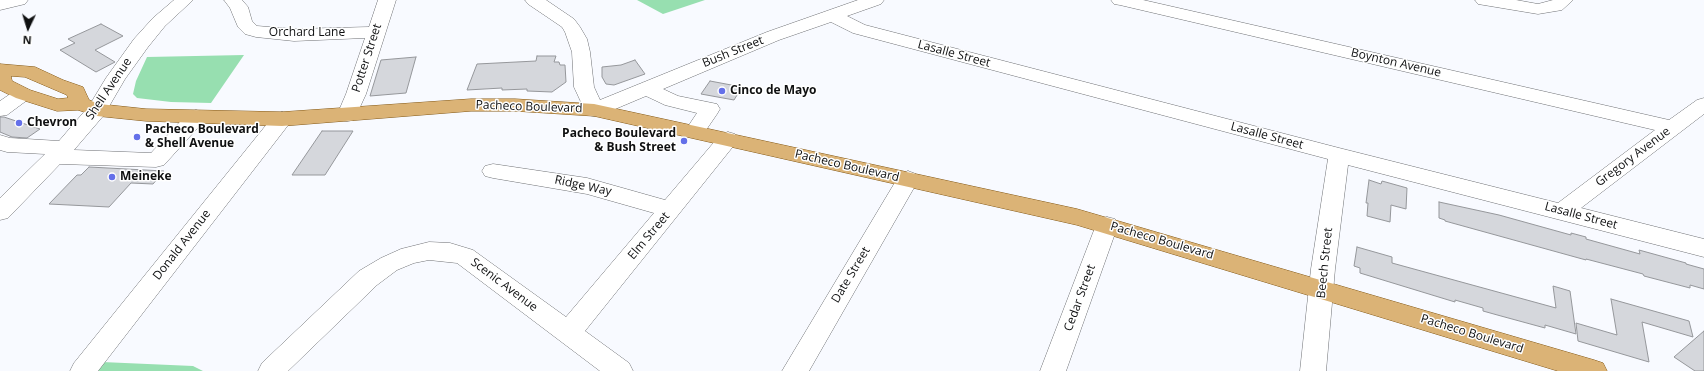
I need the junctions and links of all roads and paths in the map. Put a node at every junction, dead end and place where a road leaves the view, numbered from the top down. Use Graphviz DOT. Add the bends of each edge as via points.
graph roads {
  1 [pos="19,0"];
  2 [pos="184,0"];
  3 [pos="233,0"];
  4 [pos="387,0"];
  5 [pos="534,0"];
  6 [pos="1120,0"];
  7 [pos="1484,0"];
  8 [pos="1564,0"];
  9 [pos="872,1"];
  10 [pos="1502,2"];
  11 [pos="0,5"];
  12 [pos="844,9"];
  13 [pos="376,32"];
  14 [pos="882,35"];
  15 [pos="0,70"];
  16 [pos="0,73"];
  17 [pos="645,88"];
  18 [pos="23,94"];
  19 [pos="1704,104"];
  20 [pos="88,107"];
  21 [pos="0,110"];
  22 [pos="594,110"];
  23 [pos="347,115"];
  24 [pos="196,117"];
  25 [pos="282,119"];
  26 [pos="1672,126"];
  27 [pos="695,131"];
  28 [pos="728,139"];
  29 [pos="0,142"];
  30 [pos="60,152"];
  31 [pos="1339,155"];
  32 [pos="493,171"];
  33 [pos="908,179"];
  34 [pos="670,210"];
  35 [pos="1562,211"];
  36 [pos="0,212"];
  37 [pos="1107,225"];
  38 [pos="1704,248"];
  39 [pos="1322,289"];
  40 [pos="568,333"];
  41 [pos="1580,369"];
  42 [pos="82,371"];
  43 [pos="271,371"];
  44 [pos="620,371"];
  45 [pos="795,371"];
  46 [pos="1053,371"];
  47 [pos="1313,371"];
  1 -- 11 [label="street"];
  2 -- 20 [label="street, Shell Avenue" via="159,22 116,78"];
  3 -- 13 [label="street, Orchard Lane" via="239,7 244,23 252,30 262,33 294,35"];
  4 -- 13 [label="street, Potter Street"];
  5 -- 22 [label="street" via="568,23 574,31 578,39 584,87"];
  6 -- 26 [label="street, Boynton Avenue"];
  7 -- 10 [label="street"];
  8 -- 10 [label="street" via="1556,6 1538,9"];
  9 -- 12 [label="street, Bush Street"];
  9 -- 14 [label="street" via="866,13 868,25"];
  12 -- 14 [label="street, Lasalle Street" via="859,29"];
  12 -- 17 [label="street, Bush Street"];
  13 -- 23 [label="street, Potter Street"];
  14 -- 31 [label="street, Lasalle Street"];
  15 -- 20 [label="main road" via="28,71 76,91"];
  16 -- 18 [label="main road, Pacheco Boulevard" via="4,84"];
  17 -- 22 [label="street, Bush Street"];
  17 -- 27 [label="street" via="672,101 710,109"];
  18 -- 20 [label="main road, Pacheco Boulevard" via="57,105"];
  18 -- 21 [label="street"];
  19 -- 26 [label="street, Gregory Avenue"];
  20 -- 24 [label="main road, Pacheco Boulevard" via="146,115"];
  20 -- 30 [label="street, Shell Avenue" via="77,134"];
  22 -- 23 [label="main road, Pacheco Boulevard" via="471,105"];
  22 -- 27 [label="main road, Pacheco Boulevard"];
  23 -- 25 [label="main road, Pacheco Boulevard"];
  24 -- 25 [label="main road, Pacheco Boulevard"];
  24 -- 30 [label="street" via="156,160"];
  25 -- 42 [label="street, Donald Avenue"];
  26 -- 35 [label="street, Gregory Avenue"];
  27 -- 28 [label="main road, Pacheco Boulevard"];
  28 -- 33 [label="main road, Pacheco Boulevard"];
  28 -- 34 [label="street, Elm Street"];
  29 -- 30 [label="street"];
  30 -- 36 [label="street, Shell Avenue"];
  31 -- 35 [label="street, Lasalle Street"];
  31 -- 39 [label="street, Beech Street"];
  32 -- 34 [label="street, Ridge Way" via="587,186"];
  33 -- 37 [label="main road, Pacheco Boulevard"];
  33 -- 45 [label="street, Date Street"];
  34 -- 40 [label="street, Elm Street"];
  35 -- 38 [label="street, Lasalle Street"];
  37 -- 39 [label="main road, Pacheco Boulevard"];
  37 -- 46 [label="street, Cedar Street"];
  39 -- 41 [label="main road, Pacheco Boulevard"];
  39 -- 47 [label="street, Beech Street"];
  40 -- 43 [label="street, Scenic Avenue" via="465,256 429,251 409,255 388,264 368,278"];
  40 -- 44 [label="street, Scenic Avenue"];
}
